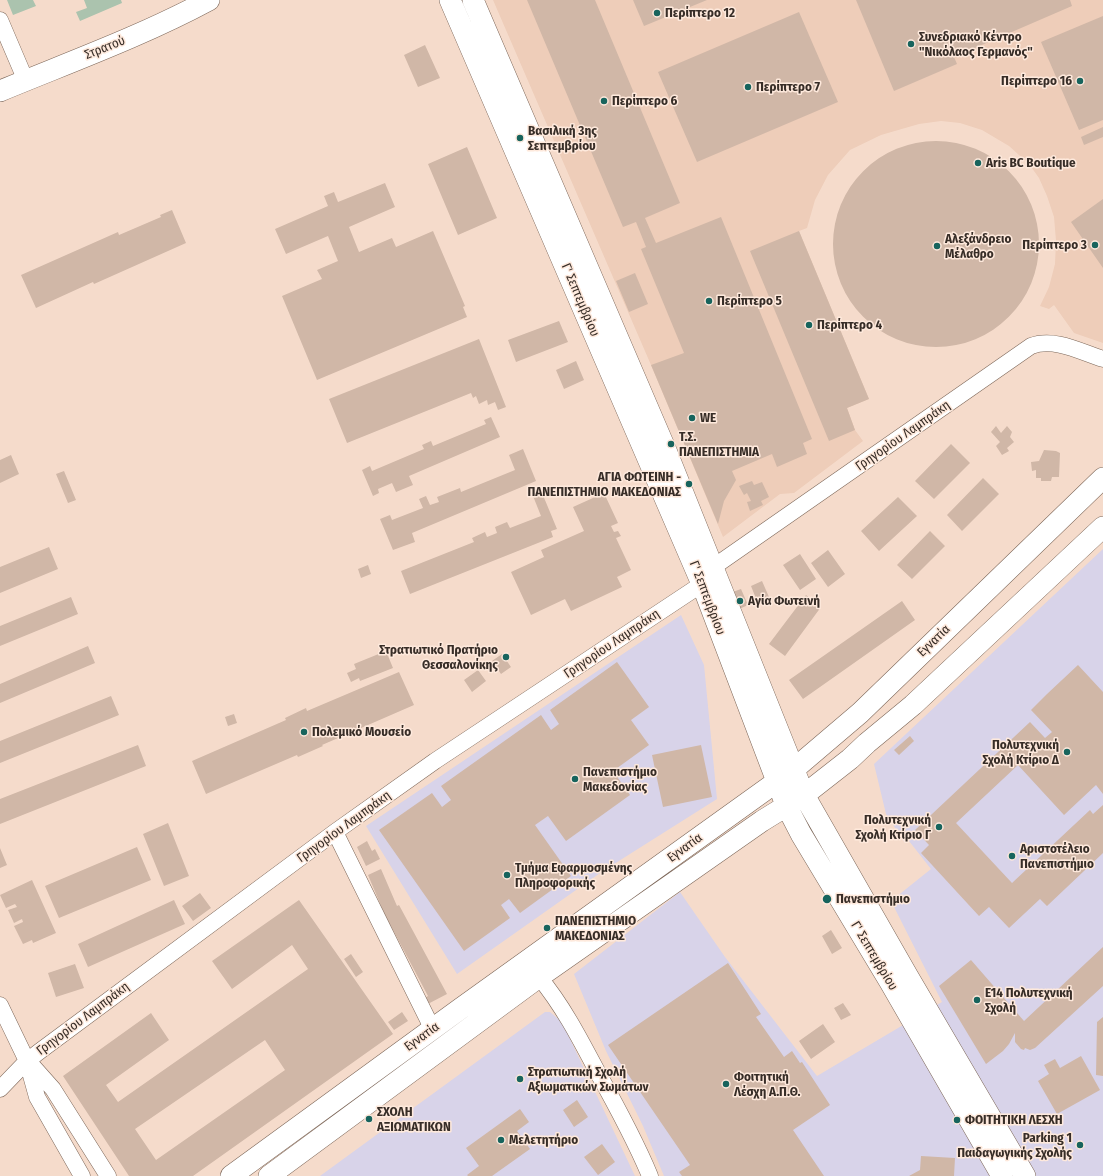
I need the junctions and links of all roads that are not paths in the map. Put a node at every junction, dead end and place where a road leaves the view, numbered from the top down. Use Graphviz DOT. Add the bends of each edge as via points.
graph roads {
  1 [pos="209,0"];
  2 [pos="450,0"];
  3 [pos="473,0"];
  4 [pos="0,21"];
  5 [pos="26,80"];
  6 [pos="0,91"];
  7 [pos="596,314"];
  8 [pos="1103,359"];
  9 [pos="1103,478"];
  10 [pos="1103,527"];
  11 [pos="707,576"];
  12 [pos="785,776"];
  13 [pos="804,795"];
  14 [pos="786,806"];
  15 [pos="335,832"];
  16 [pos="539,977"];
  17 [pos="0,1005"];
  18 [pos="433,1030"];
  19 [pos="27,1061"];
  20 [pos="0,1089"];
  21 [pos="82,1176"];
  22 [pos="108,1176"];
  23 [pos="231,1176"];
  24 [pos="269,1176"];
  25 [pos="650,1176"];
  26 [pos="1002,1176"];
  27 [pos="1025,1176"];
  1 -- 5 [label="main road, Στρατού" via="176,17"];
  2 -- 7 [label="main road, Γ' Σεπτεμβρίου"];
  3 -- 7 [label="main road, Γ' Σεπτεμβρίου"];
  4 -- 5 [label="street"];
  5 -- 6 [label="main road, Στρατού"];
  7 -- 11 [label="main road, Γ' Σεπτεμβρίου" via="665,448"];
  8 -- 11 [label="street, Γρηγορίου Λαμπράκη" via="1056,344 1031,346"];
  9 -- 12 [label="main road, Εγνατία" via="860,713"];
  10 -- 13 [label="main road, Εγνατία" via="913,705"];
  11 -- 12 [label="main road, Γ' Σεπτεμβρίου"];
  11 -- 15 [label="street, Γρηγορίου Λαμπράκη"];
  12 -- 13 [label="main road, Γ' Σεπτεμβρίου"];
  12 -- 14 [label="main road, Γ' Σεπτεμβρίου"];
  12 -- 18 [label="main road, Εγνατία"];
  13 -- 14 [label="main road, Εγνατία"];
  13 -- 27 [label="main road, Γ' Σεπτεμβρίου"];
  14 -- 16 [label="main road, Εγνατία"];
  14 -- 26 [label="main road, Γ' Σεπτεμβρίου"];
  15 -- 18 [label="street"];
  15 -- 19 [label="street, Γρηγορίου Λαμπράκη"];
  16 -- 24 [label="main road, Εγνατία"];
  16 -- 25 [label="street" via="559,1002 575,1030 635,1140"];
  17 -- 19 [label="street"];
  18 -- 23 [label="main road, Εγνατία"];
  19 -- 20 [label="street, Γρηγορίου Λαμπράκη"];
  19 -- 21 [label="street" via="36,1097"];
  19 -- 22 [label="street" via="53,1089"];
}
